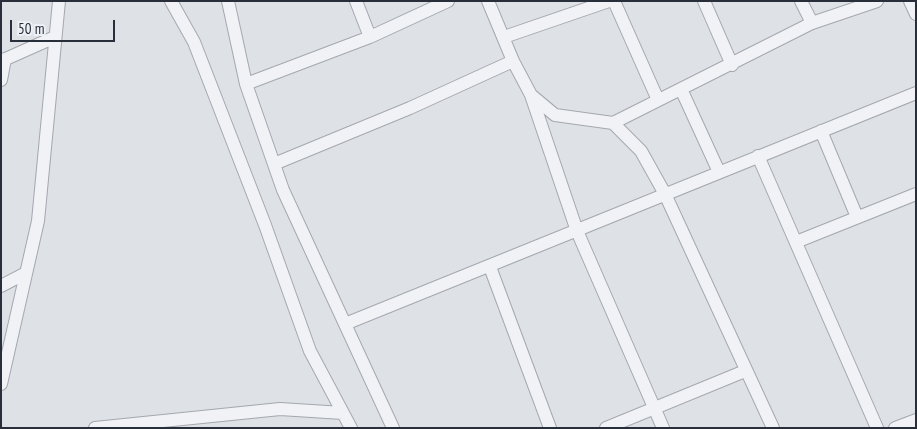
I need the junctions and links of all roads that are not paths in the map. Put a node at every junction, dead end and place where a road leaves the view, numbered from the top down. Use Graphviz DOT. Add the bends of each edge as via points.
graph roads {
  1 [pos="59,1"];
  2 [pos="171,1"];
  3 [pos="228,1"];
  4 [pos="356,1"];
  5 [pos="448,1"];
  6 [pos="488,1"];
  7 [pos="609,1"];
  8 [pos="614,1"];
  9 [pos="704,1"];
  10 [pos="801,1"];
  11 [pos="877,1"];
  12 [pos="910,1"];
  13 [pos="916,14"];
  14 [pos="812,23"];
  15 [pos="55,37"];
  16 [pos="370,37"];
  17 [pos="504,37"];
  18 [pos="3,60"];
  19 [pos="513,61"];
  20 [pos="732,65"];
  21 [pos="1,80"];
  22 [pos="246,84"];
  23 [pos="681,89"];
  24 [pos="916,93"];
  25 [pos="532,95"];
  26 [pos="658,100"];
  27 [pos="613,123"];
  28 [pos="821,131"];
  29 [pos="758,156"];
  30 [pos="274,164"];
  31 [pos="719,172"];
  32 [pos="665,194"];
  33 [pos="916,194"];
  34 [pos="857,217"];
  35 [pos="577,231"];
  36 [pos="796,242"];
  37 [pos="490,267"];
  38 [pos="26,273"];
  39 [pos="1,286"];
  40 [pos="345,324"];
  41 [pos="746,371"];
  42 [pos="1,384"];
  43 [pos="655,408"];
  44 [pos="344,414"];
  45 [pos="916,420"];
  46 [pos="95,428"];
  47 [pos="351,428"];
  48 [pos="393,428"];
  49 [pos="550,428"];
  50 [pos="606,428"];
  51 [pos="663,428"];
  52 [pos="773,428"];
  53 [pos="877,428"];
  54 [pos="895,428"];
  1 -- 15 [label="street"];
  2 -- 44 [label="street" via="194,42 310,351"];
  3 -- 22 [label="street"];
  4 -- 16 [label="street"];
  5 -- 16 [label="street"];
  6 -- 17 [label="street"];
  7 -- 17 [label="street"];
  8 -- 26 [label="street"];
  9 -- 20 [label="street"];
  10 -- 14 [label="street"];
  11 -- 14 [label="street"];
  12 -- 13 [label="street"];
  14 -- 20 [label="street"];
  15 -- 18 [label="street"];
  15 -- 38 [label="street" via="38,221"];
  16 -- 22 [label="street"];
  17 -- 19 [label="street"];
  18 -- 21 [label="street"];
  19 -- 25 [label="street"];
  19 -- 30 [label="street"];
  20 -- 23 [label="street"];
  22 -- 30 [label="street"];
  23 -- 26 [label="street"];
  23 -- 31 [label="street"];
  24 -- 28 [label="street"];
  25 -- 27 [label="street" via="556,115"];
  25 -- 35 [label="street"];
  26 -- 27 [label="street"];
  27 -- 32 [label="street" via="641,152"];
  28 -- 29 [label="street"];
  28 -- 34 [label="street"];
  29 -- 31 [label="street"];
  29 -- 36 [label="street"];
  30 -- 40 [label="street"];
  31 -- 32 [label="street"];
  32 -- 35 [label="street"];
  32 -- 41 [label="street"];
  33 -- 34 [label="street"];
  34 -- 36 [label="street"];
  35 -- 37 [label="street"];
  35 -- 43 [label="street"];
  36 -- 53 [label="street"];
  37 -- 40 [label="street"];
  37 -- 49 [label="street"];
  38 -- 39 [label="street"];
  38 -- 42 [label="street"];
  40 -- 48 [label="street"];
  41 -- 43 [label="street"];
  41 -- 52 [label="street"];
  43 -- 50 [label="street"];
  43 -- 51 [label="street"];
  44 -- 46 [label="street" via="280,409"];
  44 -- 47 [label="street"];
  45 -- 54 [label="street"];
}
